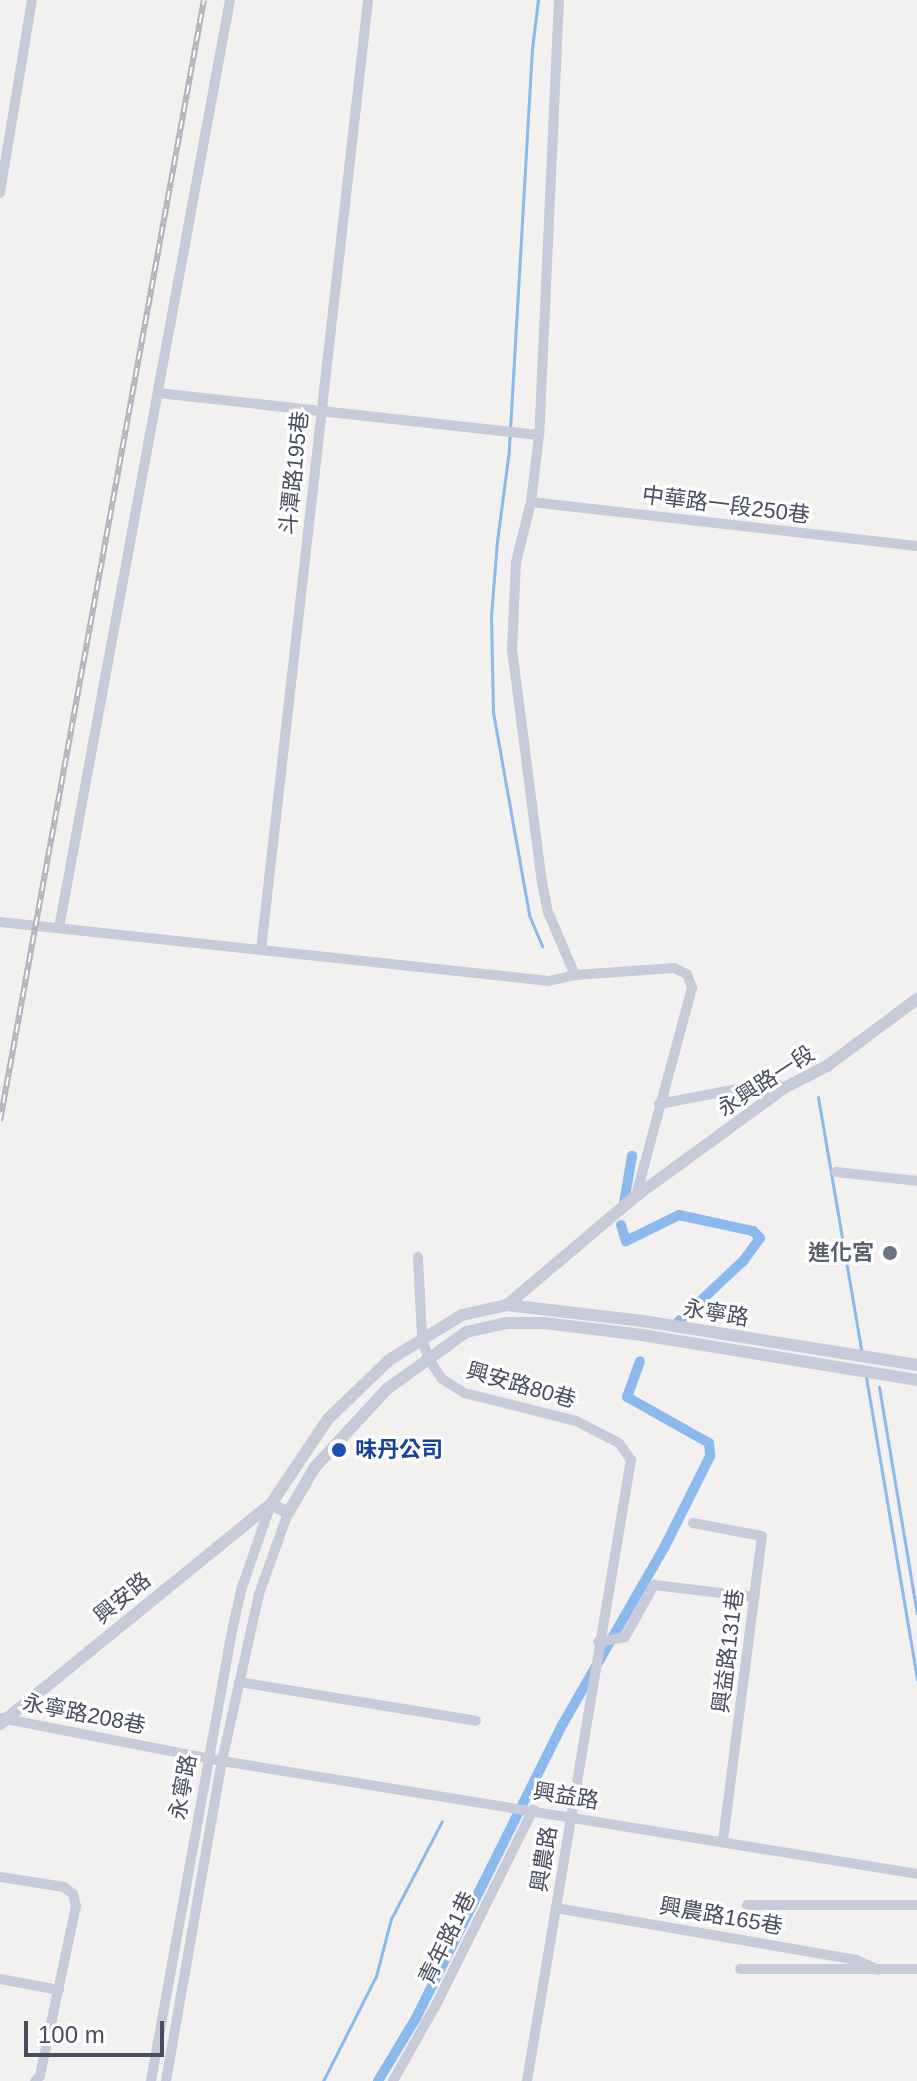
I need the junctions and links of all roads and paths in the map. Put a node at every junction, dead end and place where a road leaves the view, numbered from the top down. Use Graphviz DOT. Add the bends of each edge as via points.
graph roads {
  1 [pos="32,0"];
  2 [pos="230,0"];
  3 [pos="368,0"];
  4 [pos="559,0"];
  5 [pos="0,193"];
  6 [pos="158,393"];
  7 [pos="321,412"];
  8 [pos="539,435"];
  9 [pos="531,502"];
  10 [pos="917,546"];
  11 [pos="0,922"];
  12 [pos="59,928"];
  13 [pos="261,950"];
  14 [pos="575,975"];
  15 [pos="917,999"];
  16 [pos="784,1088"];
  17 [pos="659,1104"];
  18 [pos="836,1172"];
  19 [pos="917,1181"];
  20 [pos="636,1196"];
  21 [pos="418,1257"];
  22 [pos="507,1305"];
  23 [pos="507,1323"];
  24 [pos="422,1337"];
  25 [pos="428,1358"];
  26 [pos="917,1365"];
  27 [pos="917,1380"];
  28 [pos="271,1504"];
  29 [pos="288,1513"];
  30 [pos="693,1523"];
  31 [pos="754,1597"];
  32 [pos="598,1642"];
  33 [pos="239,1682"];
  34 [pos="2,1721"];
  35 [pos="476,1721"];
  36 [pos="208,1758"];
  37 [pos="222,1761"];
  38 [pos="533,1810"];
  39 [pos="571,1817"];
  40 [pos="723,1840"];
  41 [pos="917,1874"];
  42 [pos="0,1877"];
  43 [pos="747,1905"];
  44 [pos="917,1905"];
  45 [pos="556,1908"];
  46 [pos="740,1969"];
  47 [pos="917,1969"];
  48 [pos="878,1970"];
  49 [pos="0,1979"];
  50 [pos="59,1990"];
  51 [pos="35,2081"];
  52 [pos="151,2081"];
  53 [pos="166,2081"];
  54 [pos="393,2081"];
  55 [pos="527,2081"];
  1 -- 5 [label="street"];
  2 -- 6 [label="street"];
  3 -- 7 [label="street, 斗潭路195巷"];
  4 -- 8 [label="street"];
  6 -- 7 [label="street"];
  6 -- 12 [label="street"];
  7 -- 8 [label="street"];
  7 -- 13 [label="street, 斗潭路195巷"];
  8 -- 9 [label="street"];
  9 -- 10 [label="street, 中華路一段250巷"];
  9 -- 14 [label="street" via="512,596 516,700 545,897"];
  11 -- 12 [label="street"];
  12 -- 13 [label="street"];
  13 -- 14 [label="street" via="549,981"];
  14 -- 17 [label="street" via="663,968 687,974 692,988"];
  15 -- 16 [label="street, 永興路一段" via="827,1066"];
  16 -- 17 [label="street" via="753,1086"];
  16 -- 20 [label="street, 永興路一段"];
  17 -- 20 [label="street"];
  18 -- 19 [label="street"];
  20 -- 22 [label="street, 興安路"];
  21 -- 24 [label="street, 興安路80巷"];
  22 -- 23 [label="street"];
  22 -- 24 [label="street, 興安路" via="462,1315"];
  22 -- 26 [label="street, 永寧路"];
  23 -- 25 [label="street" via="466,1332"];
  23 -- 27 [label="street, 永寧路" via="642,1335"];
  24 -- 25 [label="street, 興安路80巷"];
  24 -- 28 [label="street, 興安路" via="368,1378 328,1419"];
  25 -- 29 [label="street" via="364,1411 315,1467"];
  25 -- 32 [label="street, 興安路80巷" via="442,1379 464,1393 576,1421 619,1443 631,1460"];
  28 -- 29 [label="street"];
  28 -- 34 [label="street, 興安路"];
  28 -- 36 [label="street, 永寧路" via="241,1590"];
  29 -- 33 [label="street, 永寧路" via="259,1594"];
  30 -- 31 [label="street, 興益路131巷" via="762,1536"];
  31 -- 32 [label="street" via="654,1585 625,1637"];
  31 -- 40 [label="street, 興益路131巷"];
  32 -- 39 [label="street, 興農路"];
  33 -- 35 [label="street"];
  33 -- 37 [label="street, 永寧路"];
  34 -- 36 [label="street, 永寧路208巷"];
  36 -- 37 [label="street, 興益路"];
  36 -- 52 [label="street, 永寧路"];
  37 -- 38 [label="street, 興益路"];
  37 -- 53 [label="street, 永寧路"];
  38 -- 39 [label="street, 興益路"];
  38 -- 54 [label="street, 青年路1巷"];
  39 -- 40 [label="street, 興益路"];
  39 -- 45 [label="street, 興農路"];
  40 -- 41 [label="street, 興益路"];
  42 -- 50 [label="street" via="64,1887 73,1894 76,1906"];
  43 -- 44 [label="street"];
  45 -- 48 [label="street, 興農路165巷" via="857,1960"];
  45 -- 55 [label="street, 興農路"];
  46 -- 48 [label="street"];
  47 -- 48 [label="street"];
  49 -- 50 [label="street"];
  50 -- 51 [label="street"];
}
